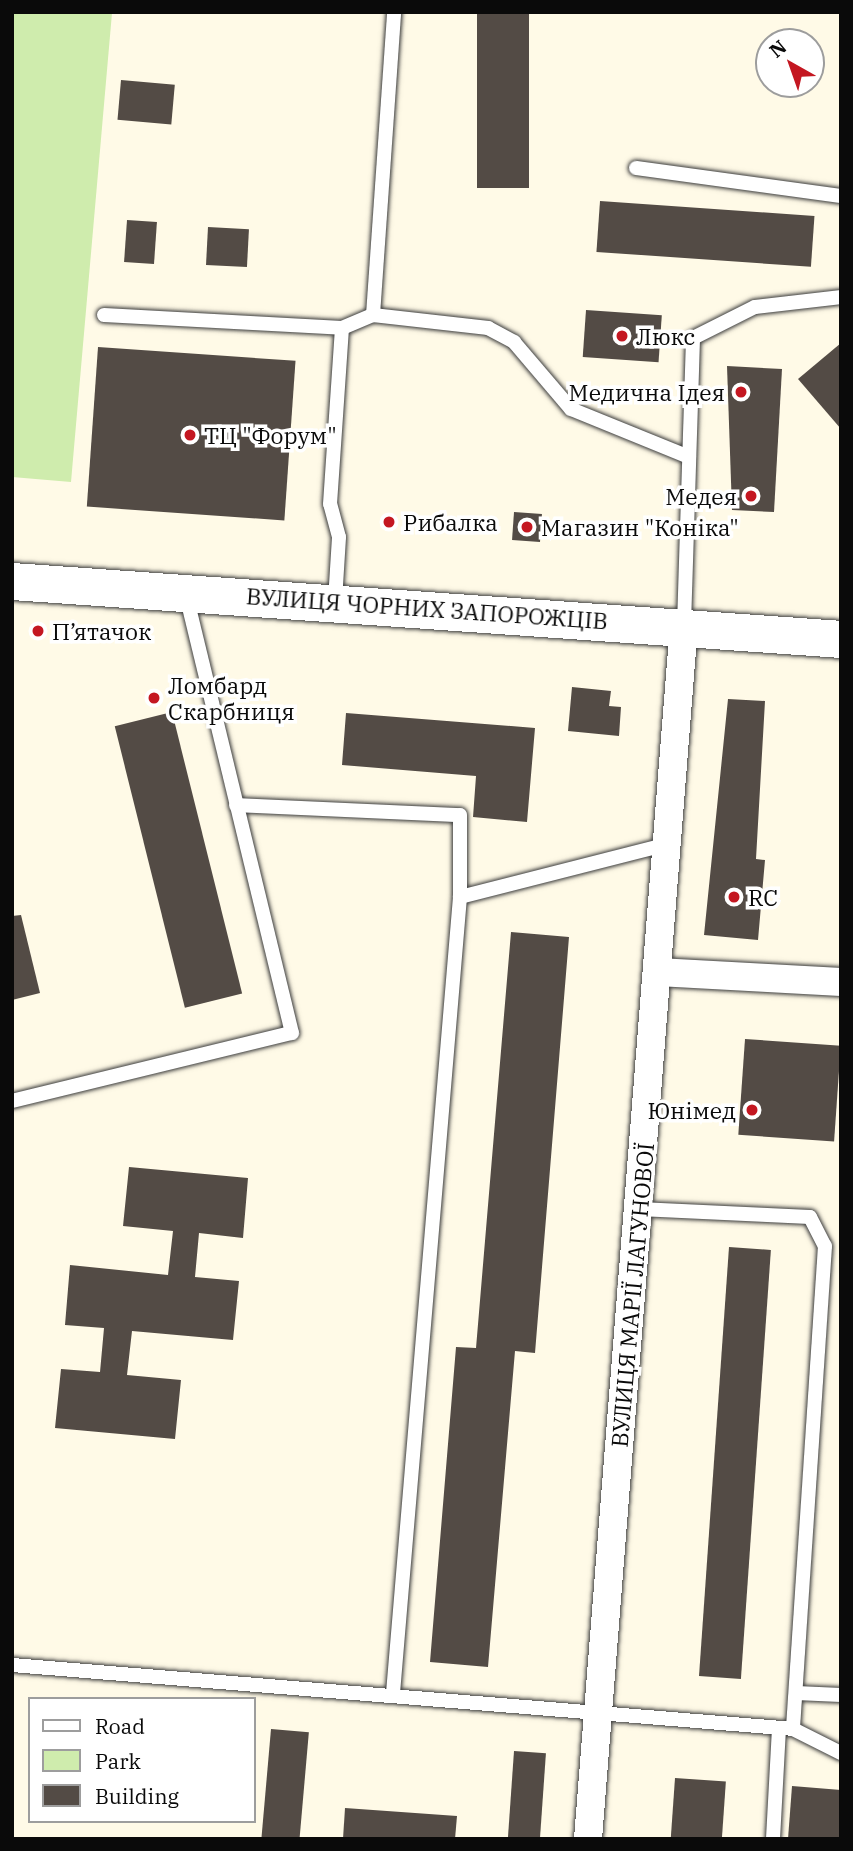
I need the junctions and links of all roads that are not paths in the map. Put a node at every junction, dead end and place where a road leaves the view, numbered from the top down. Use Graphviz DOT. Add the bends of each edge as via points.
graph roads {
  1 [pos="394,12"];
  2 [pos="636,168"];
  3 [pos="841,196"];
  4 [pos="841,297"];
  5 [pos="104,315"];
  6 [pos="373,315"];
  7 [pos="342,328"];
  8 [pos="689,457"];
  9 [pos="12,581"];
  10 [pos="186,592"];
  11 [pos="335,601"];
  12 [pos="684,625"];
  13 [pos="841,639"];
  14 [pos="236,805"];
  15 [pos="668,844"];
  16 [pos="460,897"];
  17 [pos="659,972"];
  18 [pos="841,982"];
  19 [pos="12,1101"];
  20 [pos="639,1209"];
  21 [pos="12,1665"];
  22 [pos="796,1693"];
  23 [pos="393,1694"];
  24 [pos="841,1695"];
  25 [pos="597,1714"];
  26 [pos="786,1728"];
  27 [pos="841,1753"];
  28 [pos="588,1839"];
  29 [pos="773,1839"];
  1 -- 6 [label="lane"];
  2 -- 3 [label="lane"];
  4 -- 8 [label="lane" via="755,307 693,338"];
  5 -- 7 [label="lane"];
  6 -- 7 [label="lane"];
  6 -- 8 [label="lane" via="498,331 572,409"];
  7 -- 11 [label="lane" via="330,504 338,537"];
  8 -- 12 [label="lane"];
  9 -- 10 [label="street, ВУЛИЦЯ ЧОРНИХ ЗАПОРОЖЦІВ"];
  10 -- 11 [label="street, ВУЛИЦЯ ЧОРНИХ ЗАПОРОЖЦІВ"];
  10 -- 14 [label="lane"];
  11 -- 12 [label="street, ВУЛИЦЯ ЧОРНИХ ЗАПОРОЖЦІВ"];
  12 -- 13 [label="street, ВУЛИЦЯ ЧОРНИХ ЗАПОРОЖЦІВ"];
  12 -- 15 [label="street, ВУЛИЦЯ МАРІЇ ЛАГУНОВОЇ"];
  14 -- 16 [label="lane" via="460,815"];
  14 -- 19 [label="lane" via="292,1032"];
  15 -- 16 [label="lane"];
  15 -- 17 [label="street, ВУЛИЦЯ МАРІЇ ЛАГУНОВОЇ"];
  16 -- 23 [label="lane"];
  17 -- 18 [label="street"];
  17 -- 20 [label="street, ВУЛИЦЯ МАРІЇ ЛАГУНОВОЇ"];
  20 -- 22 [label="lane" via="810,1217 825,1246"];
  20 -- 25 [label="street, ВУЛИЦЯ МАРІЇ ЛАГУНОВОЇ"];
  21 -- 23 [label="lane"];
  22 -- 24 [label="lane"];
  22 -- 26 [label="lane"];
  23 -- 25 [label="lane"];
  25 -- 26 [label="lane"];
  25 -- 28 [label="street, ВУЛИЦЯ МАРІЇ ЛАГУНОВОЇ"];
  26 -- 27 [label="lane"];
  26 -- 29 [label="lane"];
}
